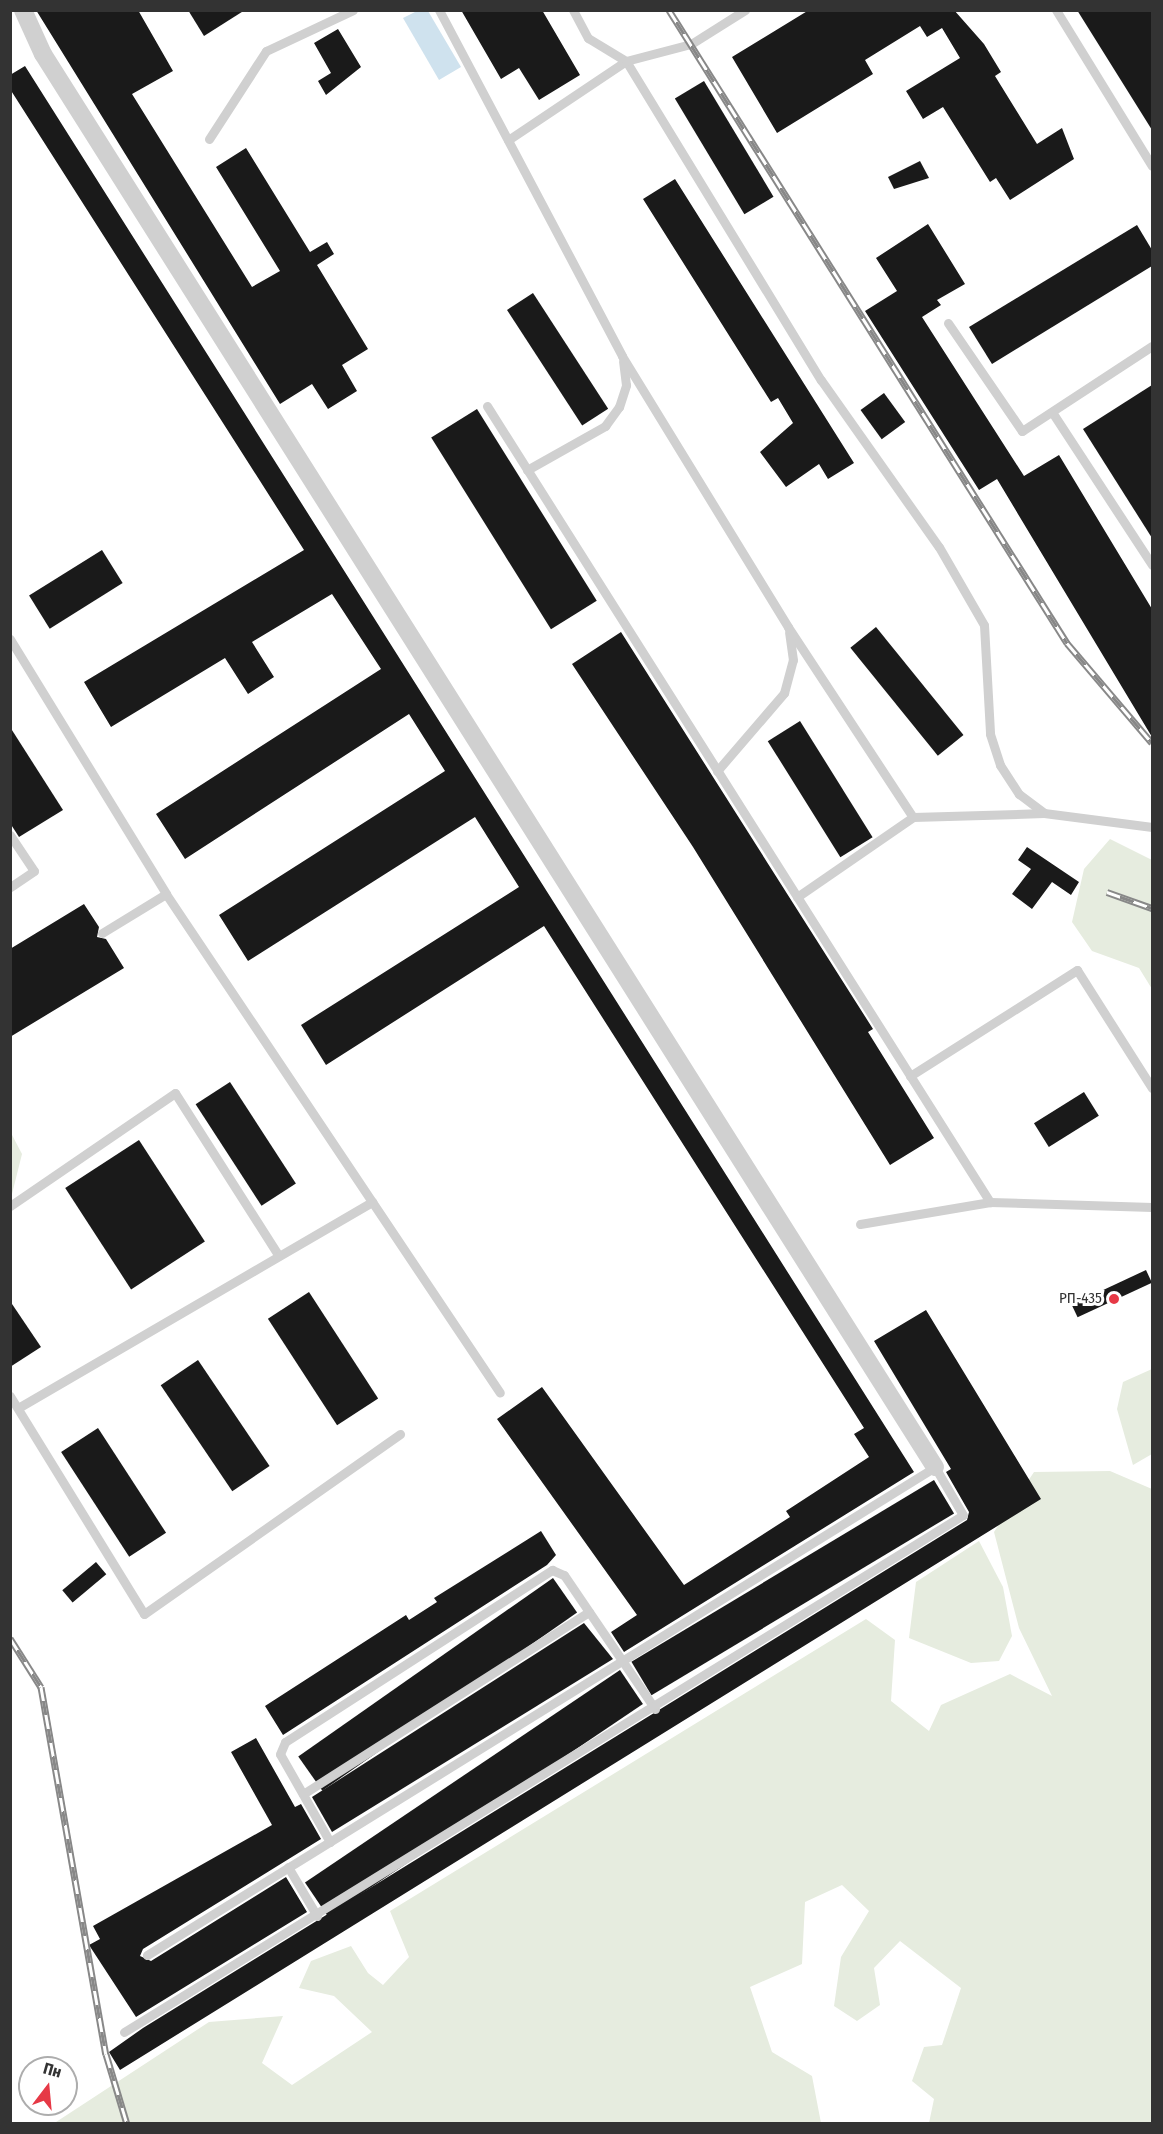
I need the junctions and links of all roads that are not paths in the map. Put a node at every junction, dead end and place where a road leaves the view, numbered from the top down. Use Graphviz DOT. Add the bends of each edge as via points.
graph roads {
  1 [pos="22,10"];
  2 [pos="353,10"];
  3 [pos="439,10"];
  4 [pos="573,10"];
  5 [pos="745,10"];
  6 [pos="1056,10"];
  7 [pos="626,61"];
  8 [pos="209,139"];
  9 [pos="508,140"];
  10 [pos="1152,166"];
  11 [pos="948,323"];
  12 [pos="1152,346"];
  13 [pos="622,356"];
  14 [pos="487,406"];
  15 [pos="1052,412"];
  16 [pos="528,470"];
  17 [pos="1152,565"];
  18 [pos="788,627"];
  19 [pos="10,639"];
  20 [pos="717,771"];
  21 [pos="1044,813"];
  22 [pos="913,817"];
  23 [pos="1152,827"];
  24 [pos="10,834"];
  25 [pos="10,887"];
  26 [pos="166,894"];
  27 [pos="797,897"];
  28 [pos="102,933"];
  29 [pos="910,1076"];
  30 [pos="1152,1088"];
  31 [pos="372,1202"];
  32 [pos="990,1202"];
  33 [pos="10,1206"];
  34 [pos="1152,1207"];
  35 [pos="860,1224"];
  36 [pos="279,1256"];
  37 [pos="500,1393"];
  38 [pos="10,1396"];
  39 [pos="18,1408"];
  40 [pos="400,1434"];
  41 [pos="935,1467"];
  42 [pos="589,1612"];
  43 [pos="622,1661"];
  44 [pos="655,1709"];
  45 [pos="303,1794"];
  46 [pos="330,1842"];
  47 [pos="288,1867"];
  48 [pos="317,1916"];
  49 [pos="147,1955"];
  50 [pos="124,2032"];
  1 -- 41 [label="street" via="50,64"];
  2 -- 8 [label="lane" via="266,51"];
  3 -- 9 [label="lane"];
  4 -- 7 [label="lane" via="588,38"];
  5 -- 7 [label="lane" via="691,45"];
  6 -- 10 [label="lane"];
  7 -- 9 [label="lane"];
  7 -- 21 [label="lane" via="821,380 939,547 984,625 990,734 1000,765 1019,794"];
  9 -- 13 [label="lane"];
  11 -- 15 [label="lane" via="1022,431"];
  12 -- 15 [label="lane"];
  13 -- 16 [label="lane" via="626,385 619,407 605,426"];
  13 -- 18 [label="lane"];
  14 -- 16 [label="lane"];
  15 -- 17 [label="lane"];
  16 -- 20 [label="lane"];
  18 -- 20 [label="lane" via="794,660 784,693"];
  18 -- 22 [label="lane"];
  19 -- 26 [label="lane"];
  20 -- 27 [label="lane"];
  21 -- 22 [label="lane"];
  21 -- 23 [label="lane"];
  22 -- 27 [label="lane"];
  24 -- 25 [label="lane" via="34,871"];
  26 -- 28 [label="lane"];
  26 -- 31 [label="lane"];
  27 -- 29 [label="lane"];
  29 -- 30 [label="lane" via="1077,970"];
  29 -- 32 [label="lane"];
  31 -- 36 [label="lane"];
  31 -- 37 [label="lane"];
  32 -- 34 [label="lane"];
  32 -- 35 [label="lane"];
  33 -- 36 [label="lane" via="175,1093"];
  36 -- 39 [label="lane"];
  38 -- 39 [label="lane"];
  39 -- 40 [label="lane" via="144,1614"];
  41 -- 43 [label="lane"];
  41 -- 44 [label="lane" via="963,1515"];
  42 -- 43 [label="lane"];
  42 -- 45 [label="lane"];
  42 -- 45 [label="lane" via="564,1575 552,1570 285,1742 280,1754"];
  43 -- 44 [label="lane"];
  43 -- 46 [label="lane"];
  44 -- 48 [label="lane"];
  45 -- 46 [label="lane"];
  46 -- 47 [label="lane"];
  47 -- 48 [label="lane"];
  47 -- 49 [label="lane"];
  48 -- 50 [label="lane"];
}
